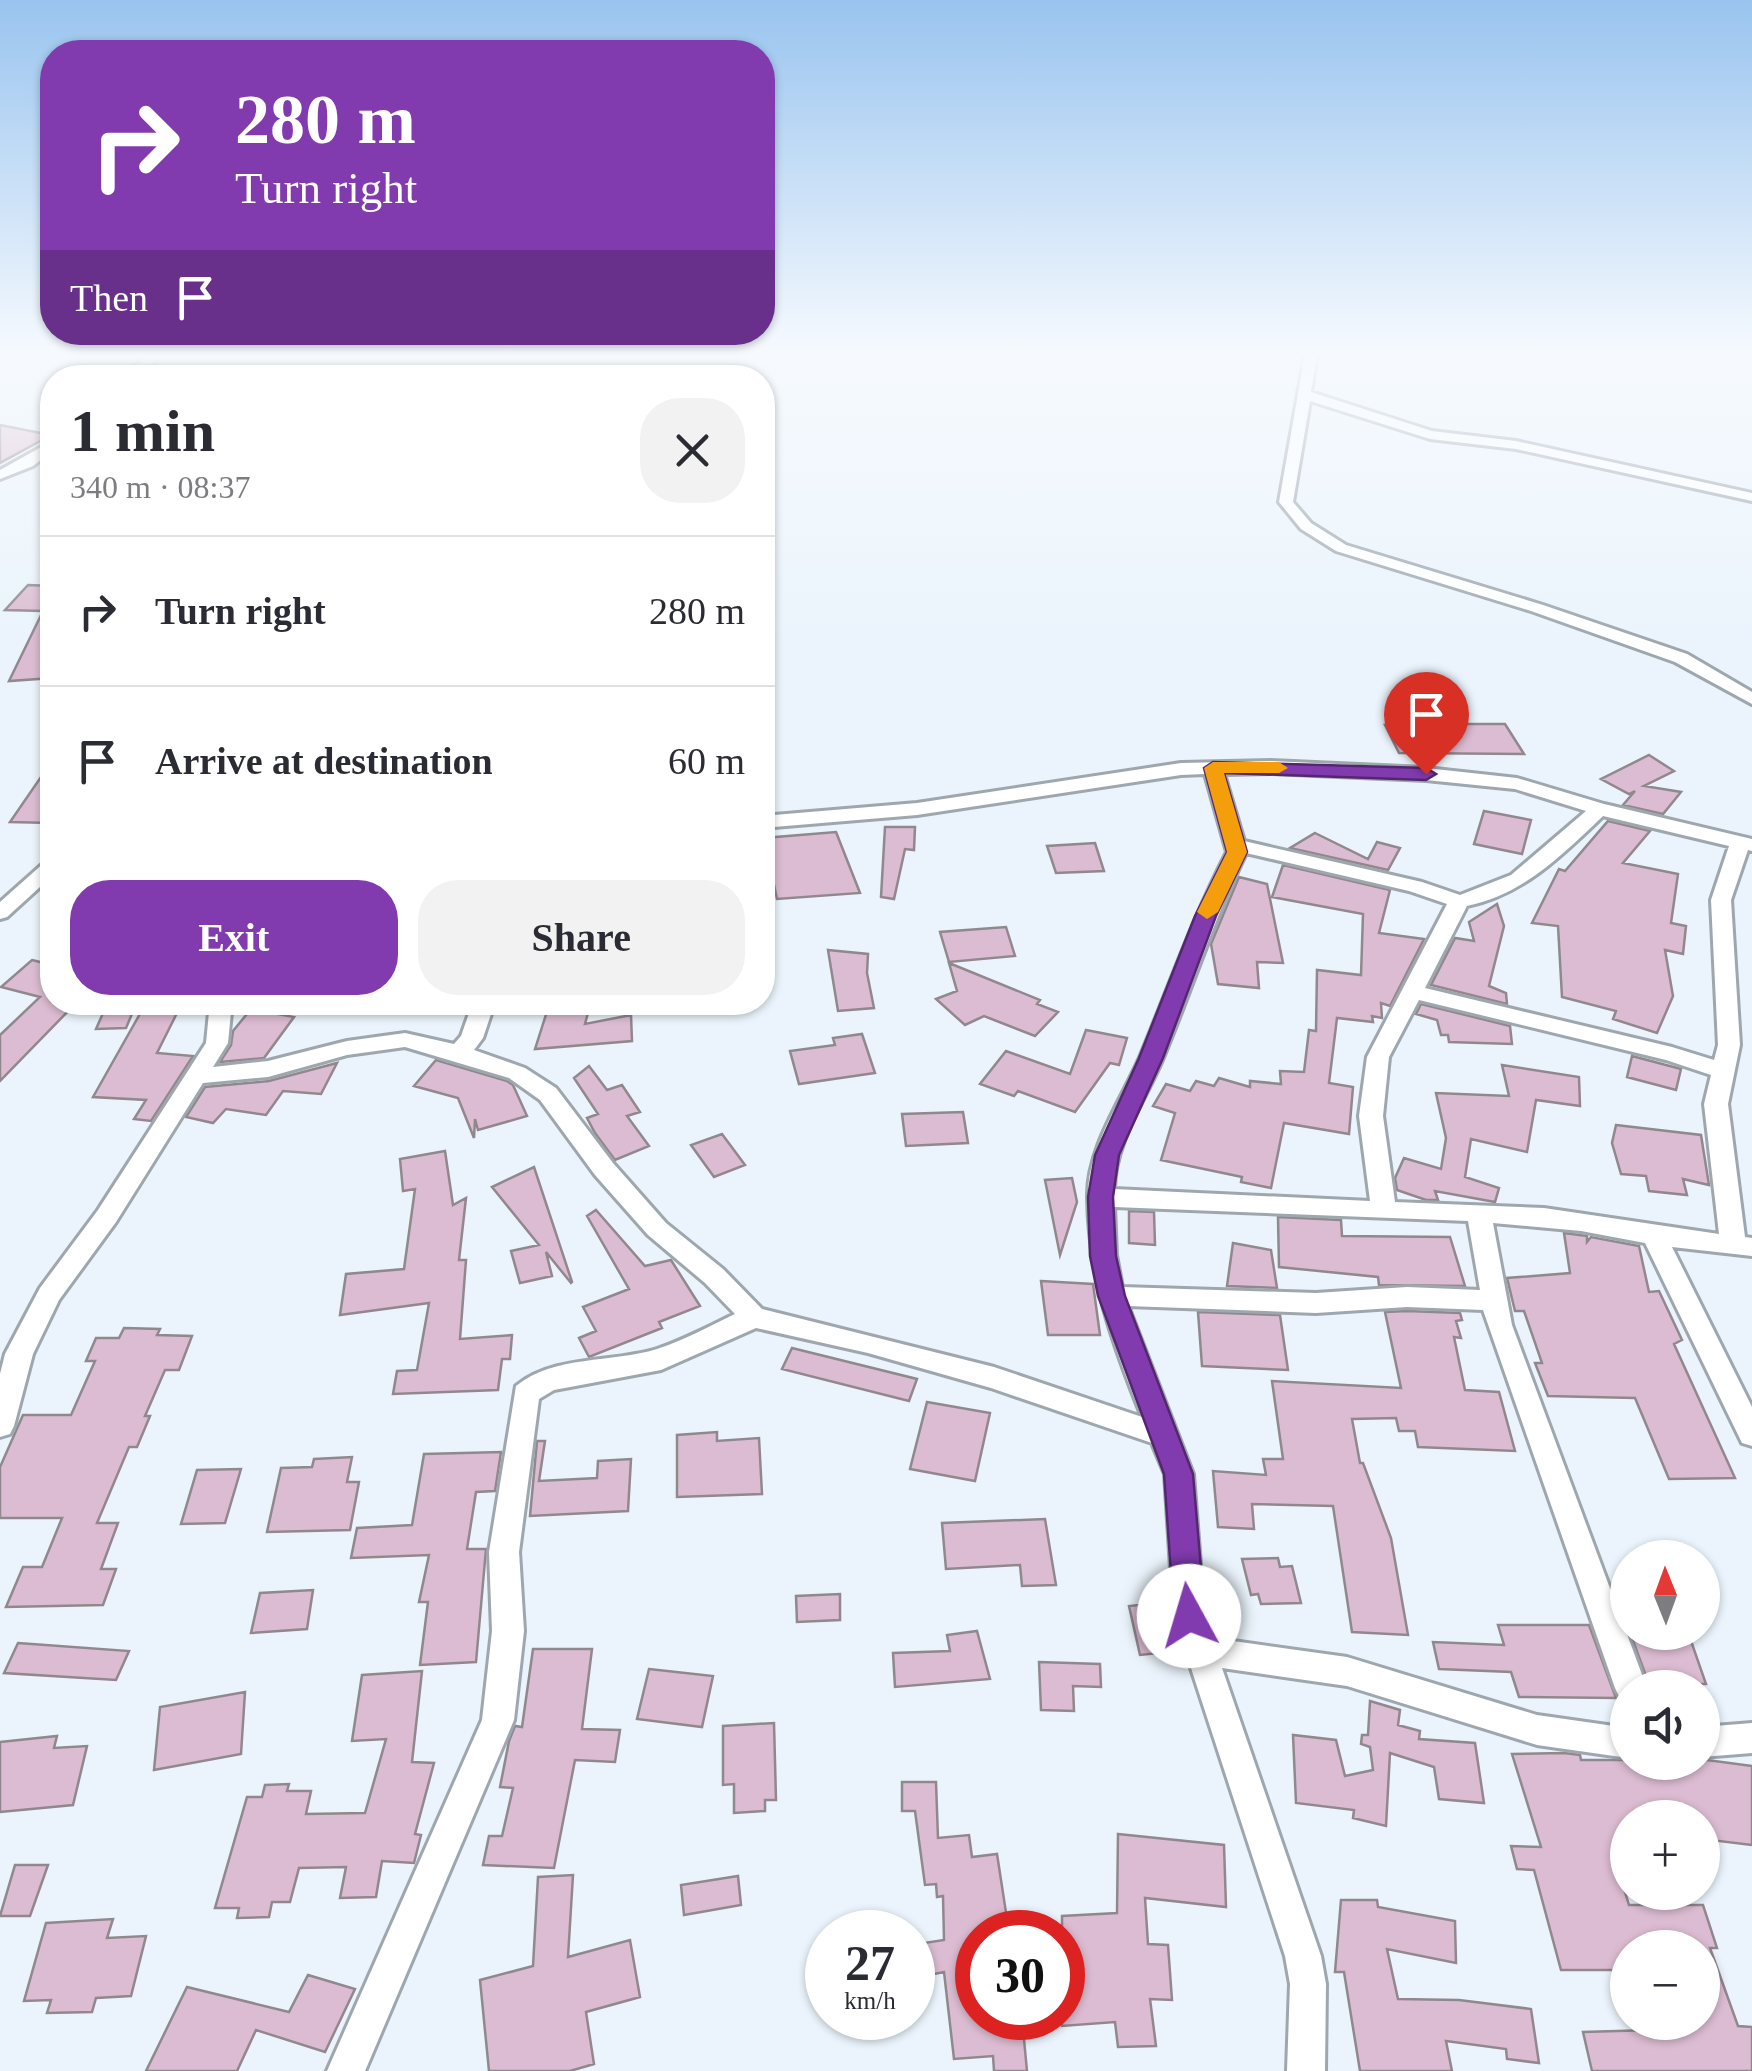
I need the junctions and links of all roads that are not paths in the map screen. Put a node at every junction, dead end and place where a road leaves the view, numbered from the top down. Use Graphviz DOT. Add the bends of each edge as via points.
graph roads {
  1 [pos="1296,451"];
  2 [pos="1541,451"];
  3 [pos="40,454"];
  4 [pos="0,475"];
  5 [pos="1752,498"];
  6 [pos="1752,699"];
  7 [pos="1213,768"];
  8 [pos="1599,809"];
  9 [pos="775,821"];
  10 [pos="1746,844"];
  11 [pos="1237,845"];
  12 [pos="40,877"];
  13 [pos="1459,901"];
  14 [pos="0,913"];
  15 [pos="1415,992"];
  16 [pos="220,1015"];
  17 [pos="480,1015"];
  18 [pos="459,1053"];
  19 [pos="1722,1071"];
  20 [pos="197,1076"];
  21 [pos="1100,1197"];
  22 [pos="1384,1210"];
  23 [pos="1480,1212"];
  24 [pos="1654,1236"];
  25 [pos="1742,1245"];
  26 [pos="1111,1296"];
  27 [pos="1496,1300"];
  28 [pos="754,1317"];
  29 [pos="0,1426"];
  30 [pos="1752,1435"];
  31 [pos="1165,1436"];
  32 [pos="1204,1651"];
  33 [pos="1624,1670"];
  34 [pos="1752,1738"];
  35 [pos="1720,1741"];
  36 [pos="1610,1742"];
  37 [pos="346,2071"];
  38 [pos="1306,2071"];
  1 -- 6 [label="street" via="1286,502 1306,526 1341,548 1681,658"];
  2 -- 5 [label="street"];
  3 -- 4 [label="street"];
  7 -- 8 [label="street" via="1426,774 1516,784"];
  7 -- 9 [label="street" via="917,810"];
  7 -- 11 [label="street"];
  8 -- 10 [label="street"];
  8 -- 13 [label="street" via="1537,867 1489,894"];
  10 -- 19 [label="street" via="1721,900 1729,1045"];
  11 -- 13 [label="street"];
  11 -- 21 [label="street" via="1107,1155"];
  12 -- 14 [label="street"];
  13 -- 15 [label="street"];
  15 -- 19 [label="street"];
  15 -- 22 [label="street" via="1378,1057 1374,1078 1371,1116"];
  16 -- 20 [label="street" via="217,1044"];
  17 -- 18 [label="street"];
  18 -- 20 [label="street" via="385,1042 268,1069"];
  18 -- 28 [label="street" via="518,1074 548,1094 657,1229"];
  19 -- 25 [label="street" via="1716,1121"];
  20 -- 29 [label="street" via="49,1296 19,1354"];
  21 -- 22 [label="street"];
  21 -- 26 [label="street"];
  22 -- 23 [label="street"];
  23 -- 24 [label="street"];
  23 -- 27 [label="street"];
  24 -- 25 [label="street"];
  24 -- 30 [label="street"];
  26 -- 27 [label="street"];
  26 -- 31 [label="street"];
  27 -- 33 [label="street" via="1499,1325"];
  28 -- 31 [label="street" via="978,1374"];
  28 -- 37 [label="street" via="661,1359 554,1379 526,1394 504,1552 508,1631 498,1720"];
  31 -- 32 [label="street" via="1179,1474 1189,1616"];
  32 -- 36 [label="street" via="1390,1682 1527,1730"];
  32 -- 38 [label="street" via="1303,1956"];
  34 -- 35 [label="street"];
}
